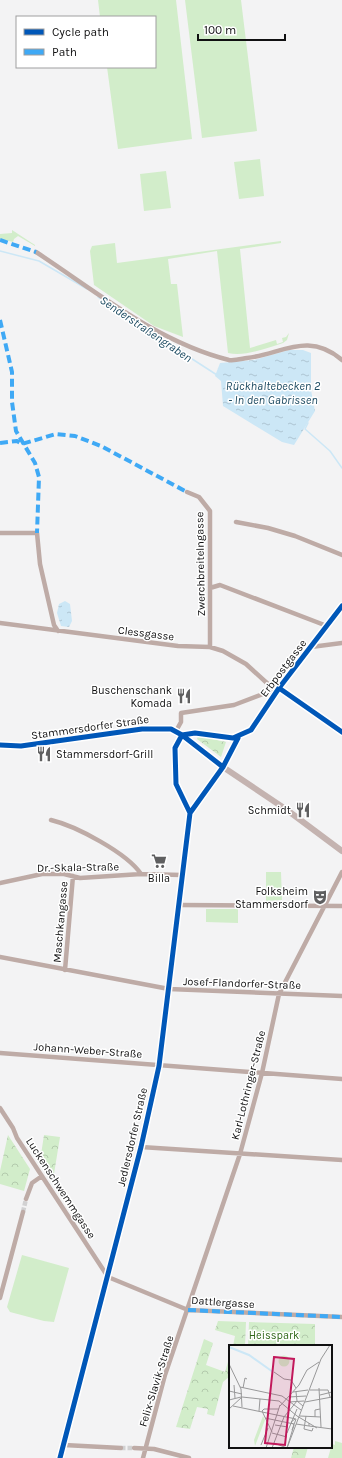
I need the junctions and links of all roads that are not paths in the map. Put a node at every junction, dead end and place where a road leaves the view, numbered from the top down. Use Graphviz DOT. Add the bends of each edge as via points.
graph roads {
  1 [pos="36,252"];
  2 [pos="342,360"];
  3 [pos="187,492"];
  4 [pos="236,522"];
  5 [pos="0,533"];
  6 [pos="342,555"];
  7 [pos="210,588"];
  8 [pos="342,606"];
  9 [pos="0,623"];
  10 [pos="327,626"];
  11 [pos="58,631"];
  12 [pos="342,643"];
  13 [pos="210,647"];
  14 [pos="311,647"];
  15 [pos="279,688"];
  16 [pos="342,726"];
  17 [pos="335,727"];
  18 [pos="176,731"];
  19 [pos="342,732"];
  20 [pos="182,735"];
  21 [pos="238,738"];
  22 [pos="0,745"];
  23 [pos="223,767"];
  24 [pos="190,814"];
  25 [pos="51,820"];
  26 [pos="342,851"];
  27 [pos="342,872"];
  28 [pos="141,874"];
  29 [pos="182,875"];
  30 [pos="73,876"];
  31 [pos="0,883"];
  32 [pos="178,905"];
  33 [pos="324,905"];
  34 [pos="342,906"];
  35 [pos="0,957"];
  36 [pos="65,970"];
  37 [pos="169,989"];
  38 [pos="279,994"];
  39 [pos="342,996"];
  40 [pos="0,1053"];
  41 [pos="159,1066"];
  42 [pos="262,1073"];
  43 [pos="342,1079"];
  44 [pos="0,1108"];
  45 [pos="142,1147"];
  46 [pos="240,1154"];
  47 [pos="342,1160"];
  48 [pos="42,1176"];
  49 [pos="26,1199"];
  50 [pos="23,1212"];
  51 [pos="108,1277"];
  52 [pos="0,1298"];
  53 [pos="188,1310"];
  54 [pos="342,1316"];
  55 [pos="64,1445"];
  56 [pos="121,1448"];
  57 [pos="134,1448"];
  58 [pos="145,1449"];
  59 [pos="60,1458"];
  60 [pos="143,1458"];
  61 [pos="189,1458"];
  1 -- 2 [label="street" via="149,326 187,347 231,360 252,358 297,345 321,349"];
  3 -- 7 [label="street, Zwerchbreitelngasse" via="199,496 210,511"];
  4 -- 6 [label="street" via="295,536"];
  5 -- 11 [label="street" via="37,533 40,564 54,625"];
  7 -- 10 [label="street" via="220,585"];
  7 -- 13 [label="street, Zwerchbreitelngasse"];
  8 -- 10 [label="street, Erbpostgasse"];
  9 -- 11 [label="street, Clessgasse"];
  10 -- 14 [label="street, Erbpostgasse"];
  11 -- 13 [label="street, Clessgasse" via="178,646"];
  12 -- 14 [label="street"];
  13 -- 15 [label="street, Clessgasse" via="246,664 268,684"];
  14 -- 15 [label="street, Erbpostgasse"];
  15 -- 17 [label="street, Clessgasse"];
  15 -- 18 [label="street" via="234,705 181,713 181,722"];
  15 -- 21 [label="street, Erbpostgasse" via="251,730"];
  16 -- 17 [label="street"];
  17 -- 19 [label="street, Clessgasse"];
  18 -- 20 [label="main road, Stammersdorfer Straße"];
  18 -- 22 [label="main road, Stammersdorfer Straße" via="142,729 21,746"];
  20 -- 21 [label="street" via="195,733"];
  20 -- 23 [label="main road, Stammersdorfer Straße"];
  20 -- 24 [label="street" via="176,748 176,784"];
  21 -- 23 [label="street"];
  23 -- 24 [label="street"];
  23 -- 26 [label="main road"];
  24 -- 29 [label="street, Jedlersdorfer Straße"];
  25 -- 28 [label="street" via="68,824 127,859"];
  27 -- 33 [label="street, Karl-Lothringer-Straße"];
  28 -- 29 [label="street, Dr.-Skala-Straße"];
  28 -- 30 [label="street, Dr.-Skala-Straße"];
  29 -- 32 [label="street, Jedlersdorfer Straße"];
  30 -- 31 [label="street, Dr.-Skala-Straße" via="42,874"];
  30 -- 36 [label="street, Maschkangasse"];
  32 -- 33 [label="street"];
  32 -- 37 [label="street, Jedlersdorfer Straße"];
  33 -- 34 [label="street"];
  33 -- 38 [label="street, Karl-Lothringer-Straße"];
  35 -- 36 [label="street, Josef-Flandorfer-Straße"];
  36 -- 37 [label="street, Josef-Flandorfer-Straße"];
  37 -- 38 [label="street, Josef-Flandorfer-Straße"];
  37 -- 41 [label="street, Jedlersdorfer Straße"];
  38 -- 39 [label="street, Josef-Flandorfer-Straße"];
  38 -- 42 [label="street, Karl-Lothringer-Straße"];
  40 -- 41 [label="street, Johann-Weber-Straße"];
  41 -- 42 [label="street, Johann-Weber-Straße"];
  41 -- 45 [label="street, Jedlersdorfer Straße"];
  42 -- 43 [label="street, Johann-Weber-Straße"];
  42 -- 46 [label="street, Karl-Lothringer-Straße"];
  44 -- 48 [label="street, Luckenschwemmgasse"];
  45 -- 46 [label="street"];
  45 -- 51 [label="street, Jedlersdorfer Straße"];
  46 -- 47 [label="street"];
  46 -- 53 [label="street, Karl-Lothringer-Straße"];
  48 -- 49 [label="street" via="32,1183"];
  48 -- 51 [label="street, Luckenschwemmgasse"];
  50 -- 52 [label="street"];
  51 -- 53 [label="street, Dattlergasse"];
  51 -- 55 [label="street, Jedlersdorfer Straße"];
  53 -- 54 [label="street, Dattlergasse"];
  53 -- 58 [label="street, Felix-Slavik-Straße" via="165,1375"];
  55 -- 56 [label="street"];
  55 -- 59 [label="street, Jedlersdorfer Straße"];
  57 -- 58 [label="street"];
  58 -- 60 [label="street, Felix-Slavik-Straße"];
  58 -- 61 [label="street"];
}
